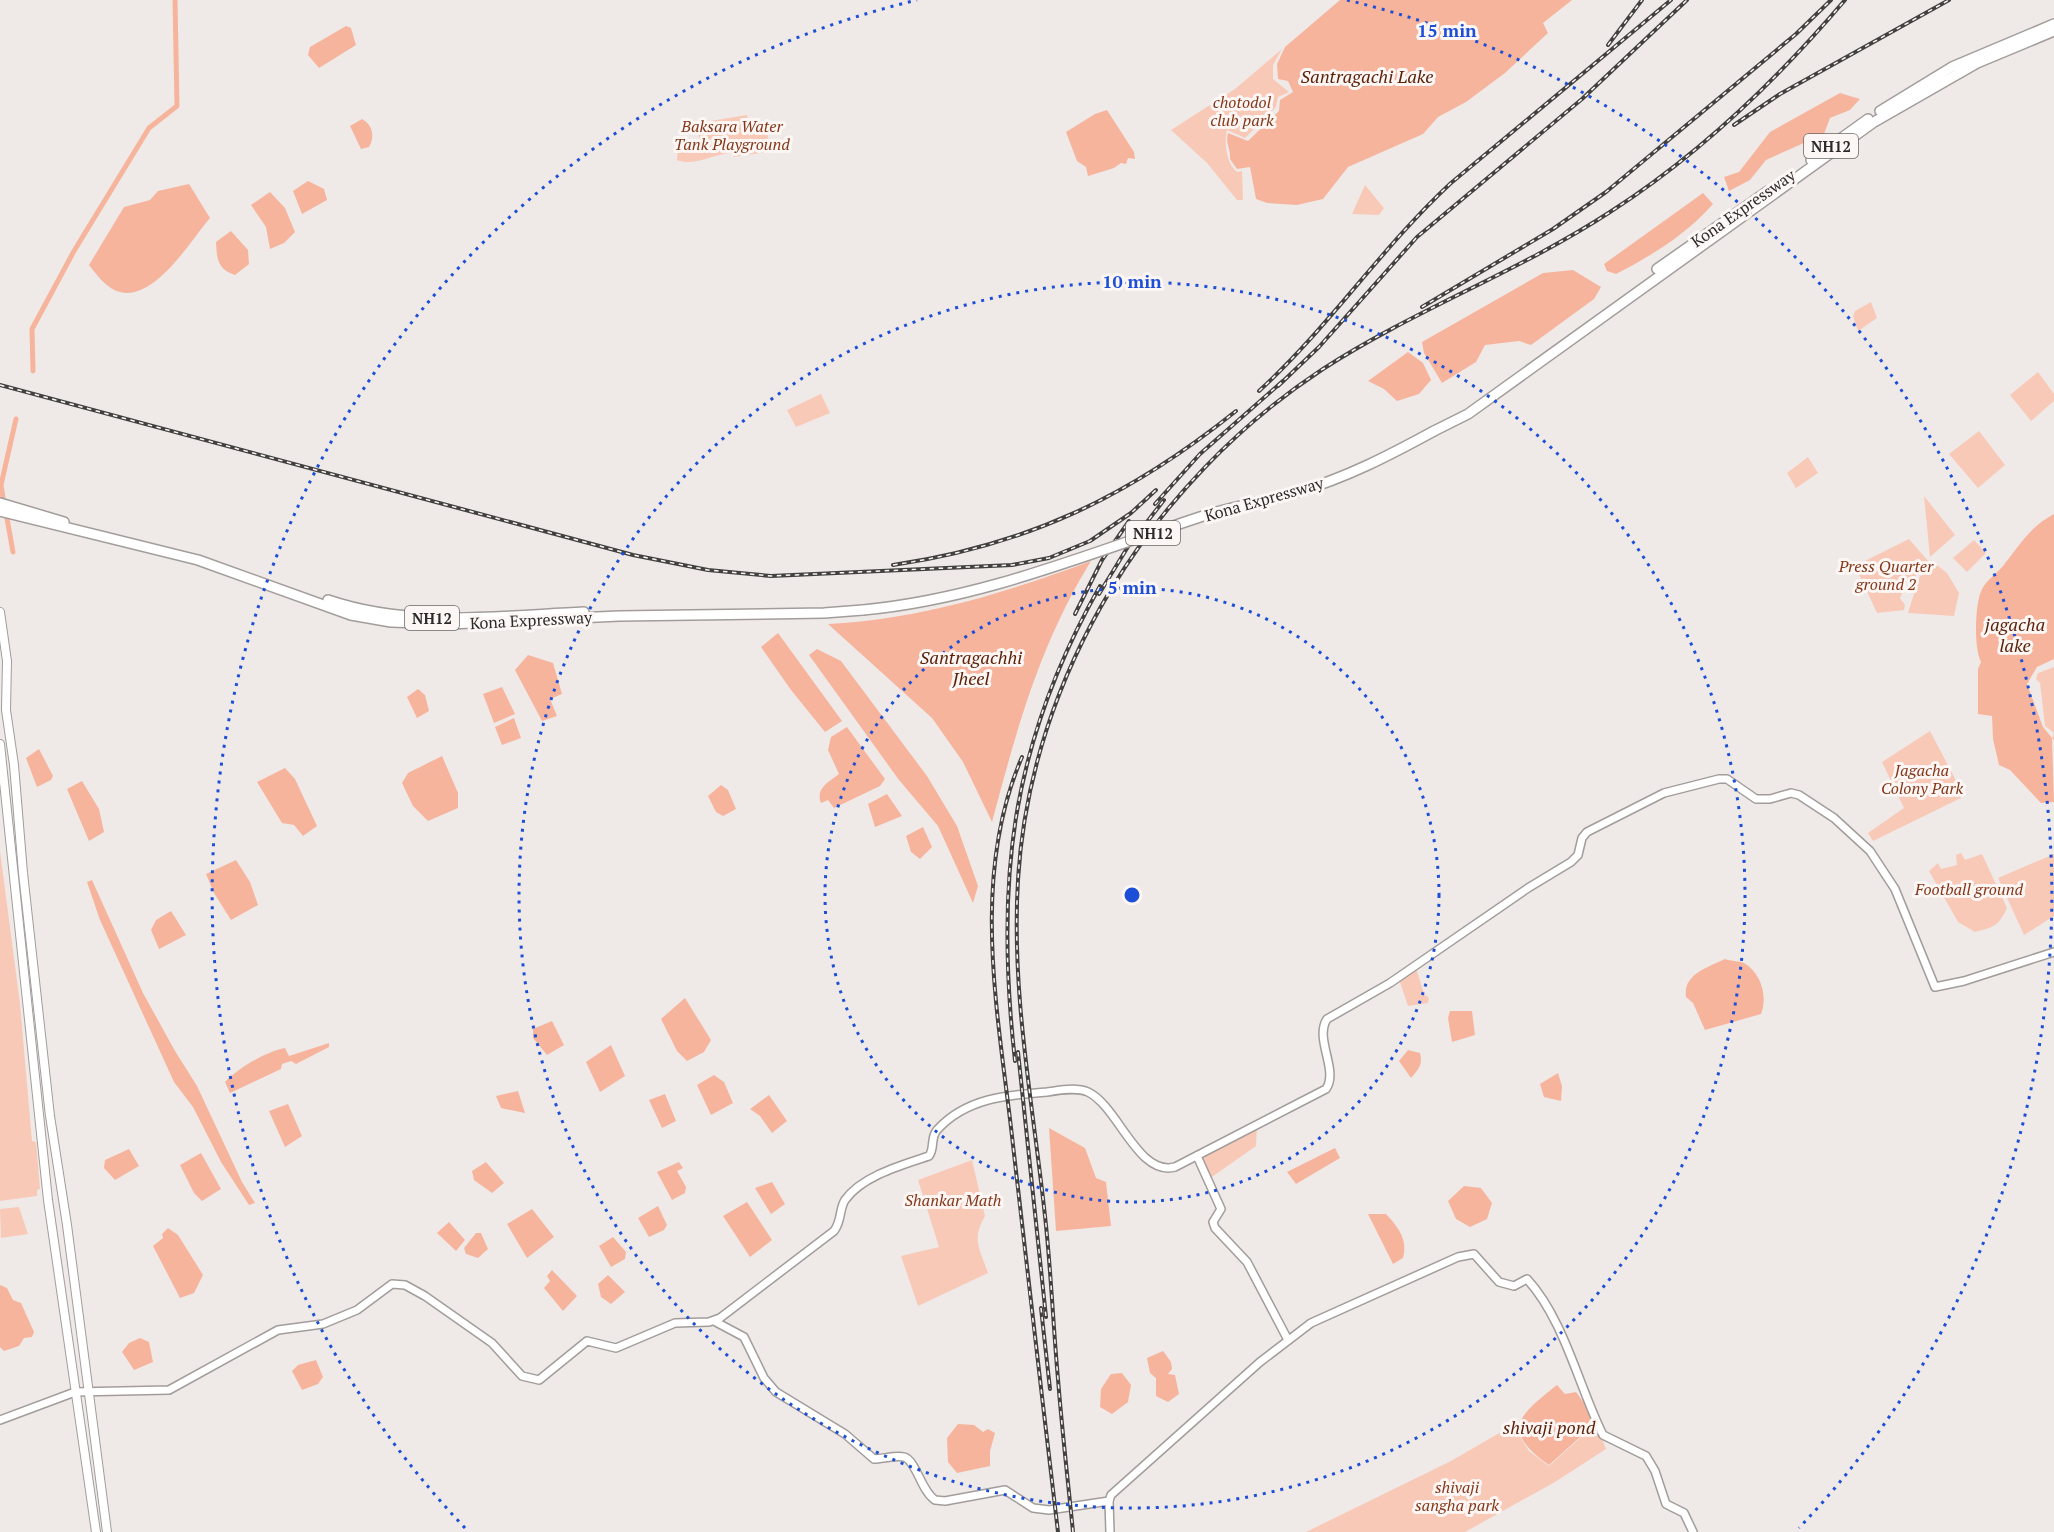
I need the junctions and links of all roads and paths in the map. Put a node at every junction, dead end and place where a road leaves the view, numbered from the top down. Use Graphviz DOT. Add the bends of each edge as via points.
graph roads {
  1 [pos="2054,24"];
  2 [pos="2054,31"];
  3 [pos="1620,299"];
  4 [pos="1,507"];
  5 [pos="0,612"];
  6 [pos="0,744"];
  7 [pos="2054,952"];
  8 [pos="1197,1156"];
  9 [pos="714,1321"];
  10 [pos="1288,1340"];
  11 [pos="75,1392"];
  12 [pos="89,1392"];
  13 [pos="0,1420"];
  14 [pos="1109,1501"];
  15 [pos="96,1532"];
  16 [pos="107,1532"];
  17 [pos="1110,1532"];
  18 [pos="1693,1532"];
  1 -- 3 [label="highway, Kona Expressway / NH12" via="1970,59 1904,95"];
  2 -- 3 [label="highway, Kona Expressway / NH12" via="1977,63 1907,101"];
  3 -- 4 [label="highway, Kona Expressway / NH12, bridge" via="1468,414 1384,459 1314,487 1202,516 997,586 908,606 447,618 391,615 354,608 188,552"];
  5 -- 12 [label="main road" via="27,915 50,1116"];
  6 -- 11 [label="main road" via="48,1200"];
  7 -- 8 [label="main road" via="1935,987 1895,889 1870,851 1834,818 1800,795 1756,799 1731,781 1719,779 1664,793 1587,831 1578,855 1571,862 1390,983 1327,1019 1323,1029 1329,1081 1326,1089"];
  8 -- 9 [label="main road" via="1171,1168 1154,1164 1102,1103 1086,1091 993,1097 967,1108 936,1131 929,1156 878,1176 854,1192 846,1200 834,1231"];
  8 -- 10 [label="main road" via="1221,1209 1213,1222 1215,1228 1247,1262"];
  9 -- 12 [label="main road" via="675,1323 616,1348 587,1341 544,1378 533,1380 522,1376 492,1343 466,1323 411,1288 392,1284 357,1310 323,1324 278,1330 169,1390"];
  9 -- 14 [label="main road" via="744,1337 764,1378 776,1392 845,1434 874,1459 904,1457 912,1462 922,1487 935,1500 1005,1490 1033,1508 1049,1510"];
  10 -- 14 [label="main road" via="1111,1495"];
  10 -- 18 [label="main road" via="1311,1323 1458,1257 1474,1254 1499,1282 1514,1286 1527,1279 1539,1292 1604,1435 1646,1456 1666,1504 1684,1513"];
  11 -- 12 [label="main road"];
  11 -- 13 [label="main road"];
  11 -- 15 [label="main road"];
  12 -- 16 [label="main road"];
  14 -- 17 [label="main road"];
}
